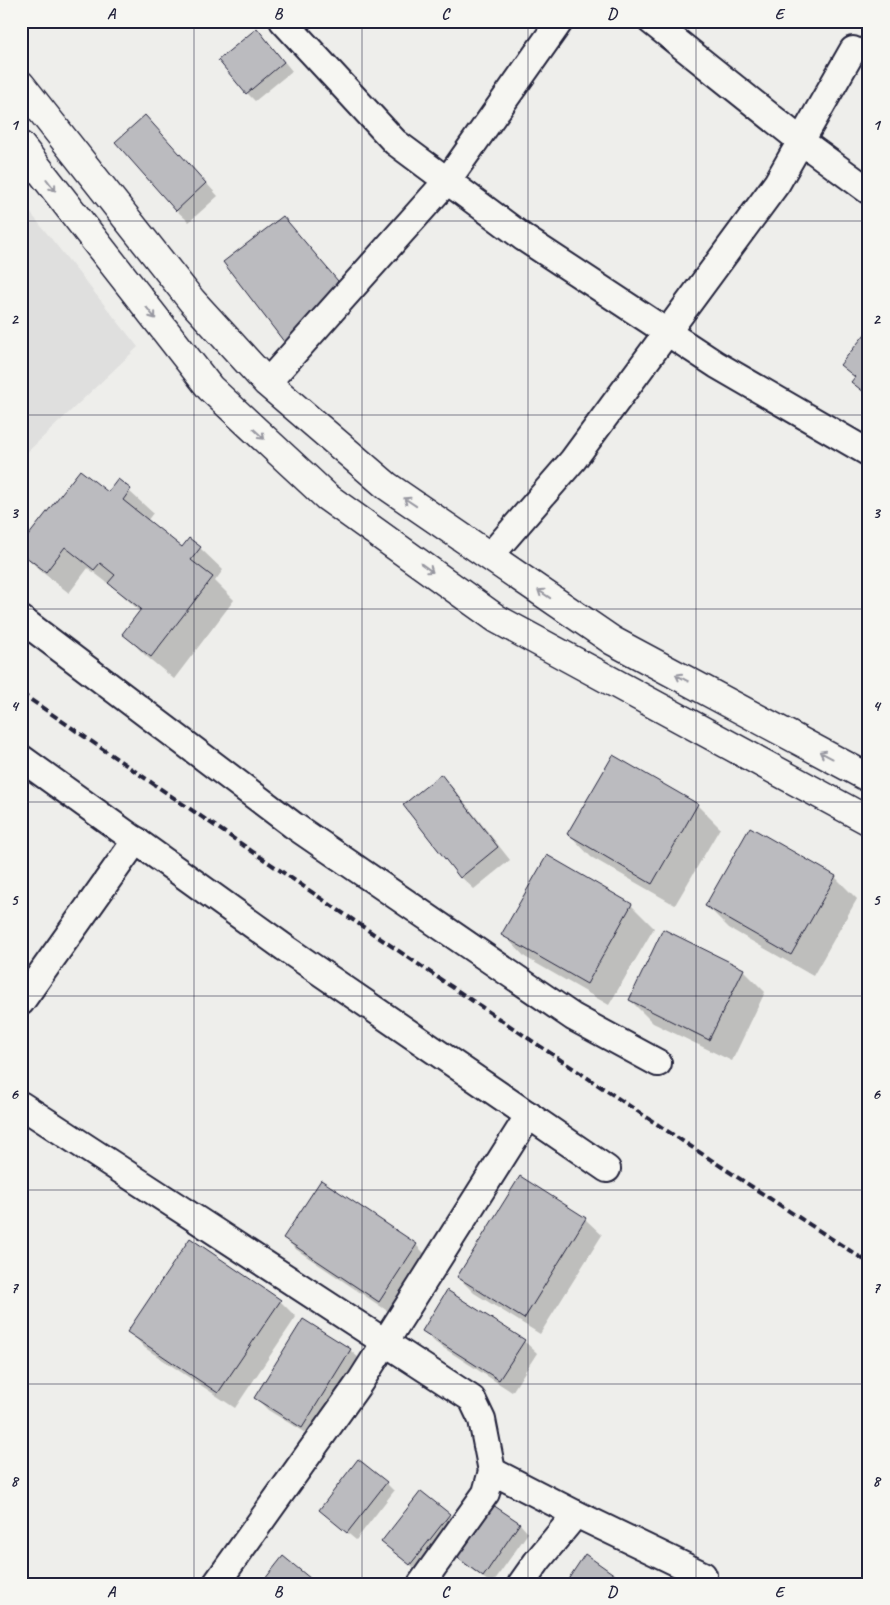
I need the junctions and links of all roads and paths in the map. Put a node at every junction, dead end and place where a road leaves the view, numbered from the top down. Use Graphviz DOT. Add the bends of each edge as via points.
graph roads {
  1 [pos="283,21"];
  2 [pos="560,21"];
  3 [pos="651,21"];
  4 [pos="853,50"];
  5 [pos="21,85"];
  6 [pos="800,141"];
  7 [pos="21,146"];
  8 [pos="447,181"];
  9 [pos="869,191"];
  10 [pos="668,333"];
  11 [pos="267,383"];
  12 [pos="869,453"];
  13 [pos="490,556"];
  14 [pos="21,619"];
  15 [pos="21,758"];
  16 [pos="869,778"];
  17 [pos="869,821"];
  18 [pos="136,840"];
  19 [pos="21,1002"];
  20 [pos="658,1064"];
  21 [pos="21,1105"];
  22 [pos="529,1115"];
  23 [pos="608,1168"];
  24 [pos="384,1342"];
  25 [pos="492,1471"];
  26 [pos="576,1514"];
  27 [pos="216,1584"];
  28 [pos="421,1584"];
  29 [pos="521,1584"];
  30 [pos="697,1584"];
  1 -- 8 [label="street" via="395,142"];
  2 -- 8 [label="street"];
  3 -- 6 [label="street"];
  4 -- 6 [label="street"];
  5 -- 11 [label="main road" via="192,301"];
  6 -- 9 [label="street"];
  6 -- 10 [label="street" via="777,183"];
  7 -- 17 [label="main road, one-way" via="210,388 328,497 497,619"];
  8 -- 10 [label="street" via="524,238"];
  8 -- 11 [label="street"];
  10 -- 12 [label="street" via="717,366"];
  10 -- 13 [label="street" via="573,460"];
  13 -- 11 [label="main road, one-way" via="387,486"];
  16 -- 13 [label="main road, one-way" via="613,641"];
  14 -- 20 [label="street" via="292,826 573,1017"];
  15 -- 18 [label="street"];
  18 -- 19 [label="street"];
  18 -- 22 [label="street" via="285,948"];
  21 -- 24 [label="street"];
  22 -- 23 [label="street"];
  22 -- 24 [label="street"];
  24 -- 25 [label="street" via="472,1399 482,1420"];
  24 -- 27 [label="street" via="360,1382"];
  25 -- 26 [label="street"];
  25 -- 28 [label="street" via="486,1493"];
  26 -- 29 [label="street"];
  26 -- 30 [label="street" via="703,1575"];
}
